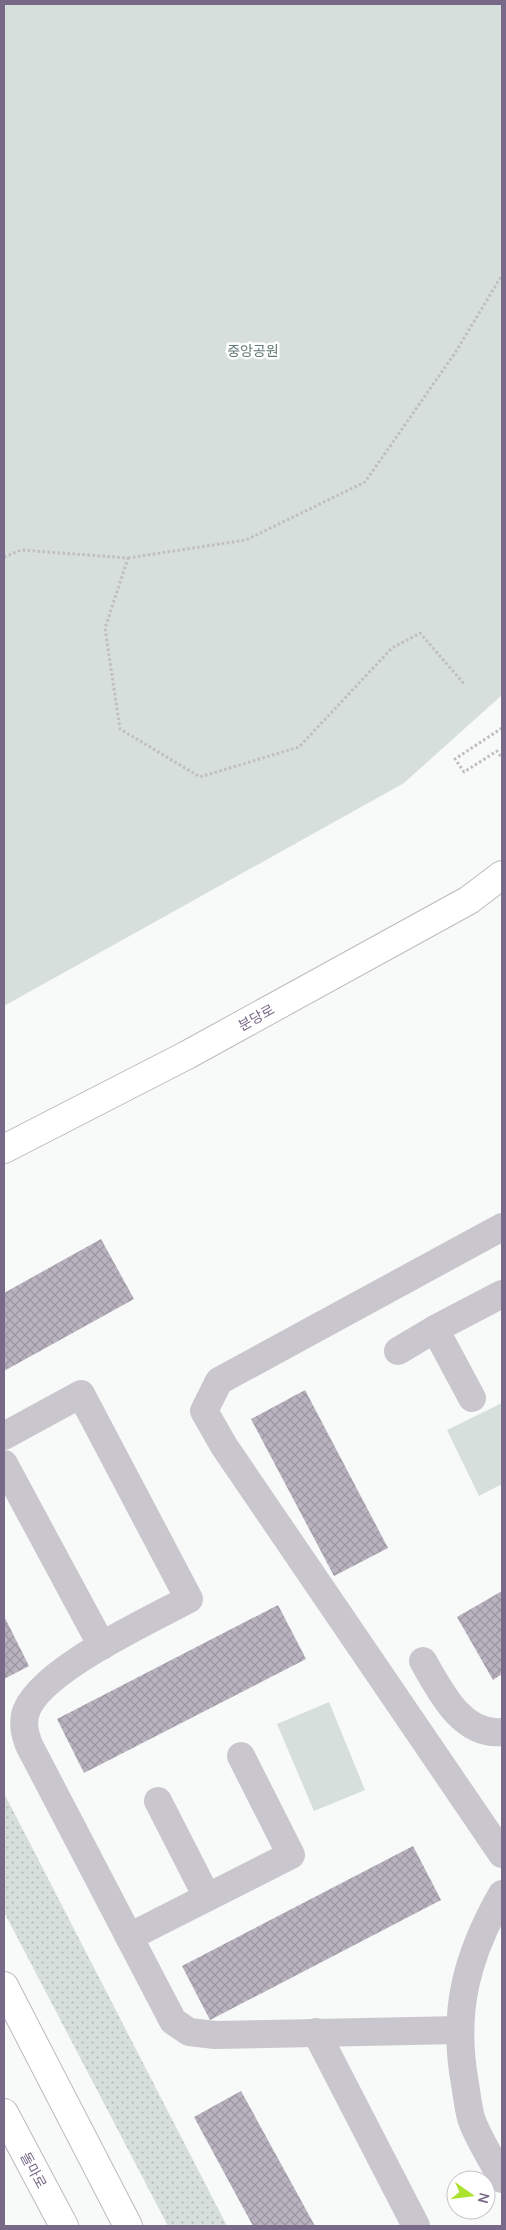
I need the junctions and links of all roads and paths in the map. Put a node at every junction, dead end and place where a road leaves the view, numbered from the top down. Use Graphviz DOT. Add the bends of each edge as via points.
graph roads {
  1 [pos="502,275"];
  2 [pos="4,557"];
  3 [pos="128,558"];
  4 [pos="465,684"];
  5 [pos="502,728"];
  6 [pos="502,758"];
  7 [pos="502,875"];
  8 [pos="4,1149"];
  9 [pos="502,1227"];
  10 [pos="502,1294"];
  11 [pos="435,1330"];
  12 [pos="398,1350"];
  13 [pos="472,1398"];
  14 [pos="4,1436"];
  15 [pos="4,1464"];
  16 [pos="102,1646"];
  17 [pos="423,1661"];
  18 [pos="502,1732"];
  19 [pos="241,1756"];
  20 [pos="158,1801"];
  21 [pos="502,1854"];
  22 [pos="502,1894"];
  23 [pos="207,1897"];
  24 [pos="129,1937"];
  25 [pos="4,1986"];
  26 [pos="460,2030"];
  27 [pos="316,2032"];
  28 [pos="4,2113"];
  29 [pos="502,2179"];
  30 [pos="64,2226"];
  31 [pos="128,2226"];
  32 [pos="416,2226"];
  1 -- 3 [label="path" via="455,353 365,482 246,540"];
  2 -- 3 [label="path" via="21,550"];
  3 -- 4 [label="path" via="105,628 120,729 200,776 299,747 392,648 420,633"];
  5 -- 6 [label="path" via="455,760 464,772 497,750"];
  7 -- 8 [label="main road, 분당로" via="469,900 187,1055"];
  9 -- 21 [label="lane" via="220,1381 204,1411 224,1446"];
  10 -- 11 [label="lane"];
  11 -- 12 [label="lane"];
  11 -- 13 [label="lane"];
  14 -- 16 [label="lane" via="81,1394 190,1598"];
  15 -- 16 [label="lane"];
  16 -- 24 [label="lane" via="57,1674 37,1693 26,1713 24,1731"];
  17 -- 18 [label="lane" via="451,1709 482,1729"];
  19 -- 23 [label="lane" via="291,1855"];
  20 -- 23 [label="lane"];
  22 -- 26 [label="lane" via="484,1926 468,1972 459,2015"];
  23 -- 24 [label="lane"];
  24 -- 27 [label="lane" via="172,2021 188,2032 215,2035"];
  25 -- 31 [label="main road"];
  26 -- 27 [label="lane"];
  26 -- 29 [label="lane" via="471,2118"];
  27 -- 32 [label="lane"];
  28 -- 30 [label="main road, 돌마로"];
}
